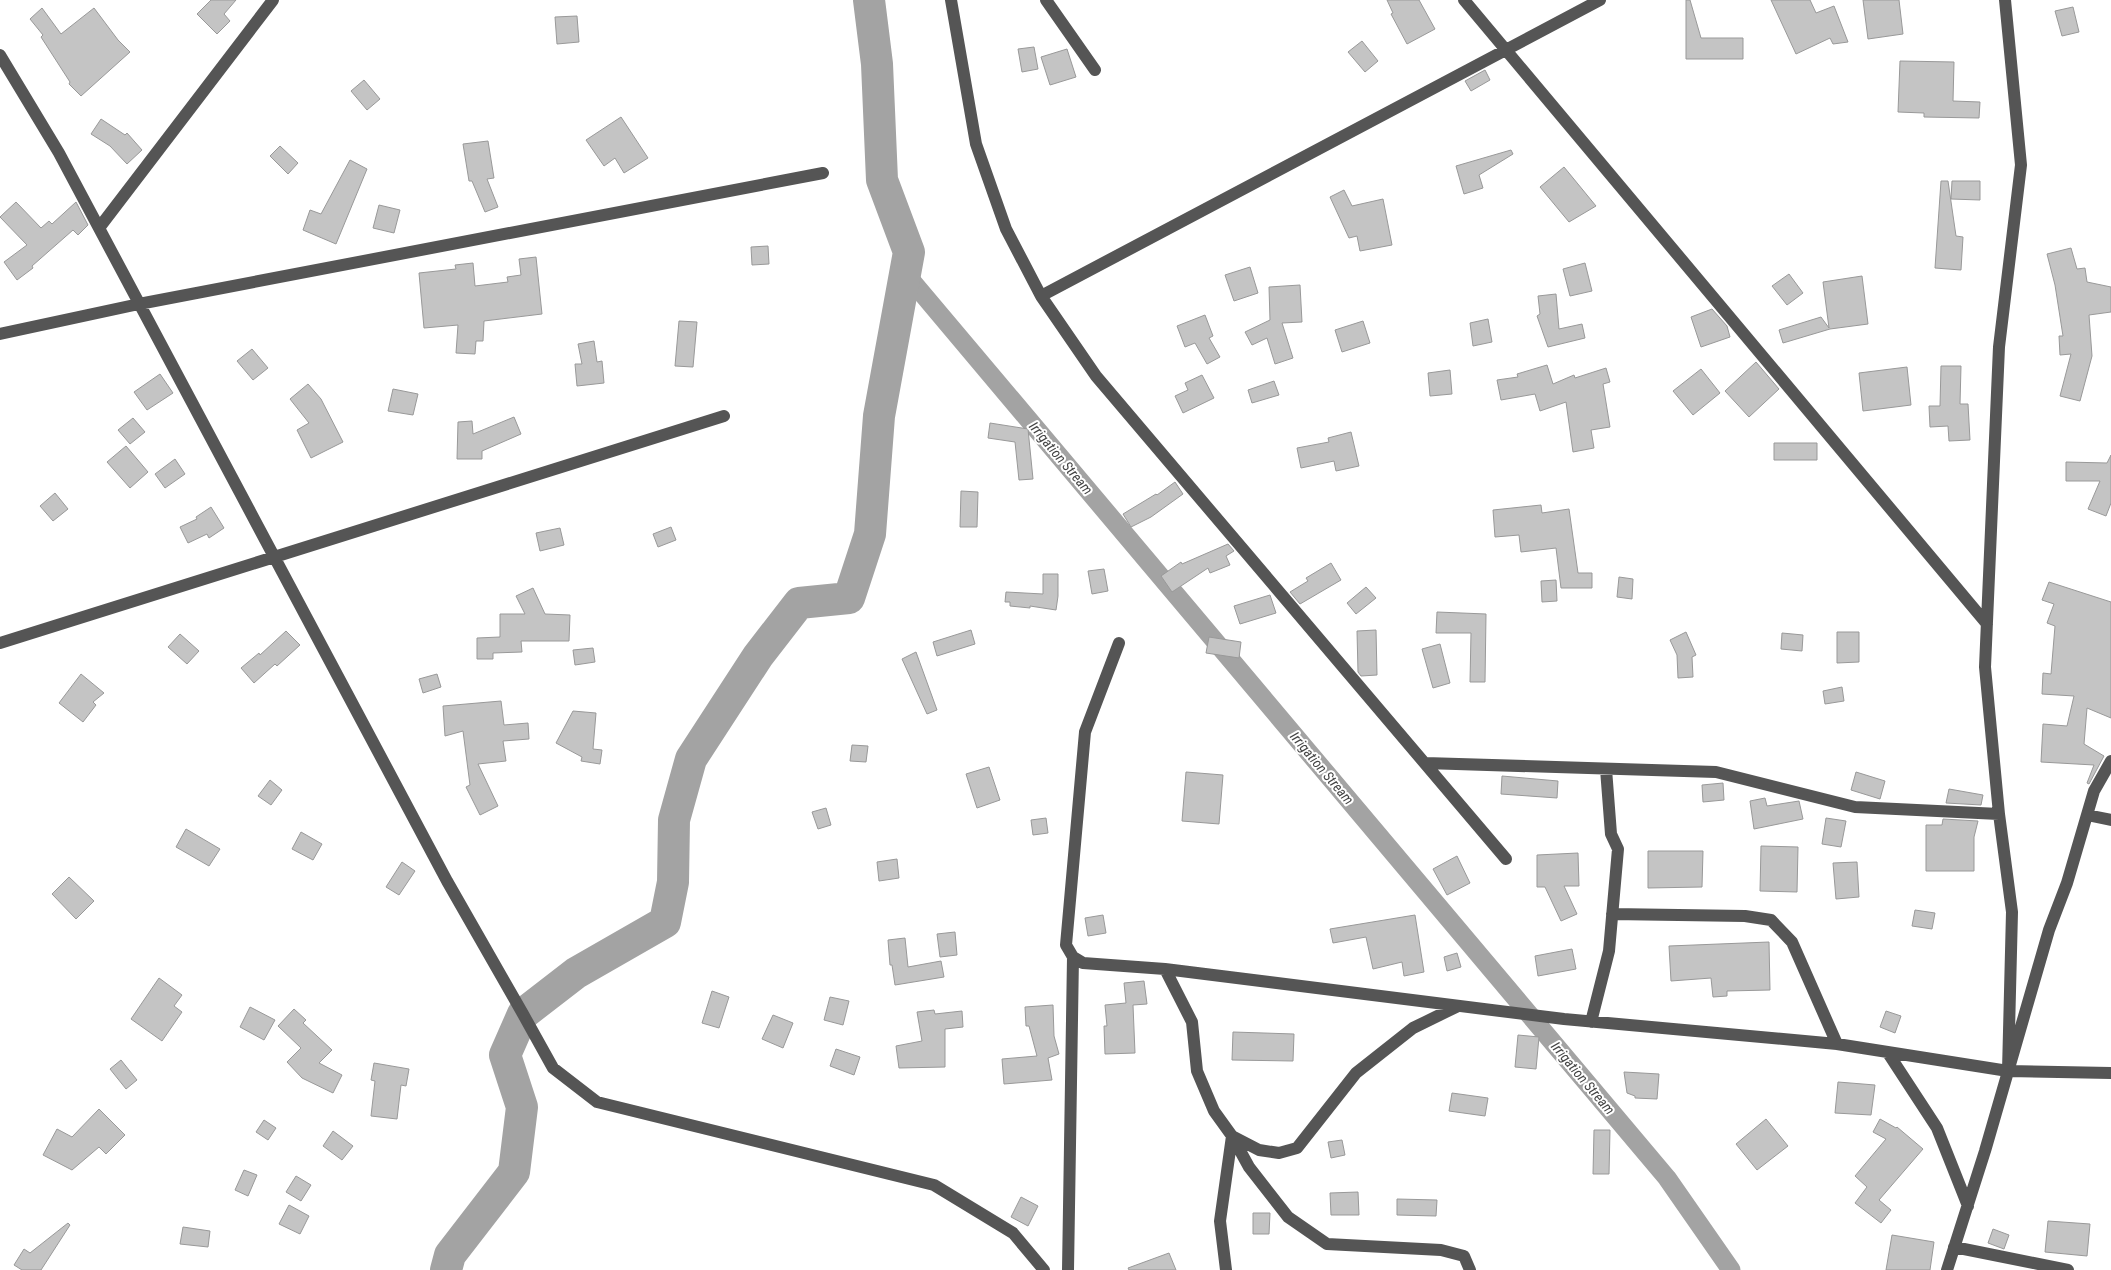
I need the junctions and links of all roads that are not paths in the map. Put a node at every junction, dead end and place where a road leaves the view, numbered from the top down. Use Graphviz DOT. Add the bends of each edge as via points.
graph roads {
  1 [pos="273,0"];
  2 [pos="951,0"];
  3 [pos="1046,0"];
  4 [pos="1464,0"];
  5 [pos="1600,0"];
  6 [pos="2006,0"];
  7 [pos="1507,49"];
  8 [pos="0,55"];
  9 [pos="1095,70"];
  10 [pos="823,172"];
  11 [pos="99,228"];
  12 [pos="1041,296"];
  13 [pos="139,304"];
  14 [pos="0,334"];
  15 [pos="724,416"];
  16 [pos="274,557"];
  17 [pos="1987,624"];
  18 [pos="0,643"];
  19 [pos="1119,643"];
  20 [pos="2111,761"];
  21 [pos="1425,763"];
  22 [pos="1606,769"];
  23 [pos="1999,814"];
  24 [pos="2088,815"];
  25 [pos="2111,820"];
  26 [pos="1506,859"];
  27 [pos="1612,914"];
  28 [pos="1073,957"];
  29 [pos="1165,970"];
  30 [pos="1459,1006"];
  31 [pos="1591,1022"];
  32 [pos="1837,1044"];
  33 [pos="1888,1053"];
  34 [pos="2008,1071"];
  35 [pos="2111,1074"];
  36 [pos="1232,1136"];
  37 [pos="1968,1206"];
  38 [pos="1954,1247"];
  39 [pos="2022,1265"];
  40 [pos="1044,1270"];
  41 [pos="1068,1270"];
  42 [pos="1226,1270"];
  43 [pos="1470,1270"];
  44 [pos="1947,1270"];
  45 [pos="2068,1270"];
  1 -- 11 [label="street"];
  2 -- 12 [label="street" via="976,144 1006,229"];
  3 -- 9 [label="street"];
  4 -- 7 [label="street"];
  5 -- 7 [label="street"];
  6 -- 17 [label="street" via="2020,165 1999,347"];
  7 -- 12 [label="street"];
  7 -- 17 [label="street"];
  8 -- 11 [label="street" via="59,153"];
  10 -- 13 [label="street"];
  11 -- 13 [label="street"];
  12 -- 21 [label="street" via="1096,376"];
  13 -- 14 [label="street"];
  13 -- 16 [label="street"];
  15 -- 16 [label="street"];
  16 -- 18 [label="street"];
  16 -- 40 [label="street" via="447,881 553,1068 597,1102 934,1185 1013,1233"];
  17 -- 23 [label="street" via="1985,668"];
  19 -- 28 [label="street" via="1085,732 1066,945"];
  20 -- 24 [label="street" via="2094,792"];
  21 -- 22 [label="street"];
  21 -- 26 [label="street"];
  22 -- 23 [label="street" via="1716,772 1855,807"];
  22 -- 27 [label="street" via="1611,834 1618,849"];
  23 -- 34 [label="street" via="2012,912"];
  24 -- 25 [label="street"];
  24 -- 34 [label="street" via="2068,883 2049,930"];
  27 -- 31 [label="street" via="1609,951"];
  27 -- 32 [label="street" via="1745,916 1771,920 1792,942"];
  28 -- 29 [label="street" via="1083,963"];
  28 -- 41 [label="street"];
  29 -- 30 [label="street"];
  29 -- 36 [label="street" via="1192,1022 1197,1071 1214,1111"];
  30 -- 31 [label="street"];
  30 -- 36 [label="street" via="1413,1028 1356,1073 1297,1148 1279,1153 1259,1150"];
  31 -- 32 [label="street"];
  32 -- 33 [label="street"];
  33 -- 34 [label="street"];
  33 -- 37 [label="street" via="1937,1128"];
  34 -- 35 [label="street"];
  34 -- 37 [label="street"];
  36 -- 42 [label="street" via="1220,1221"];
  36 -- 43 [label="street" via="1249,1167 1288,1216 1327,1244 1441,1250 1464,1256"];
  37 -- 38 [label="street"];
  38 -- 39 [label="street"];
  38 -- 44 [label="street"];
  39 -- 45 [label="street"];
}
